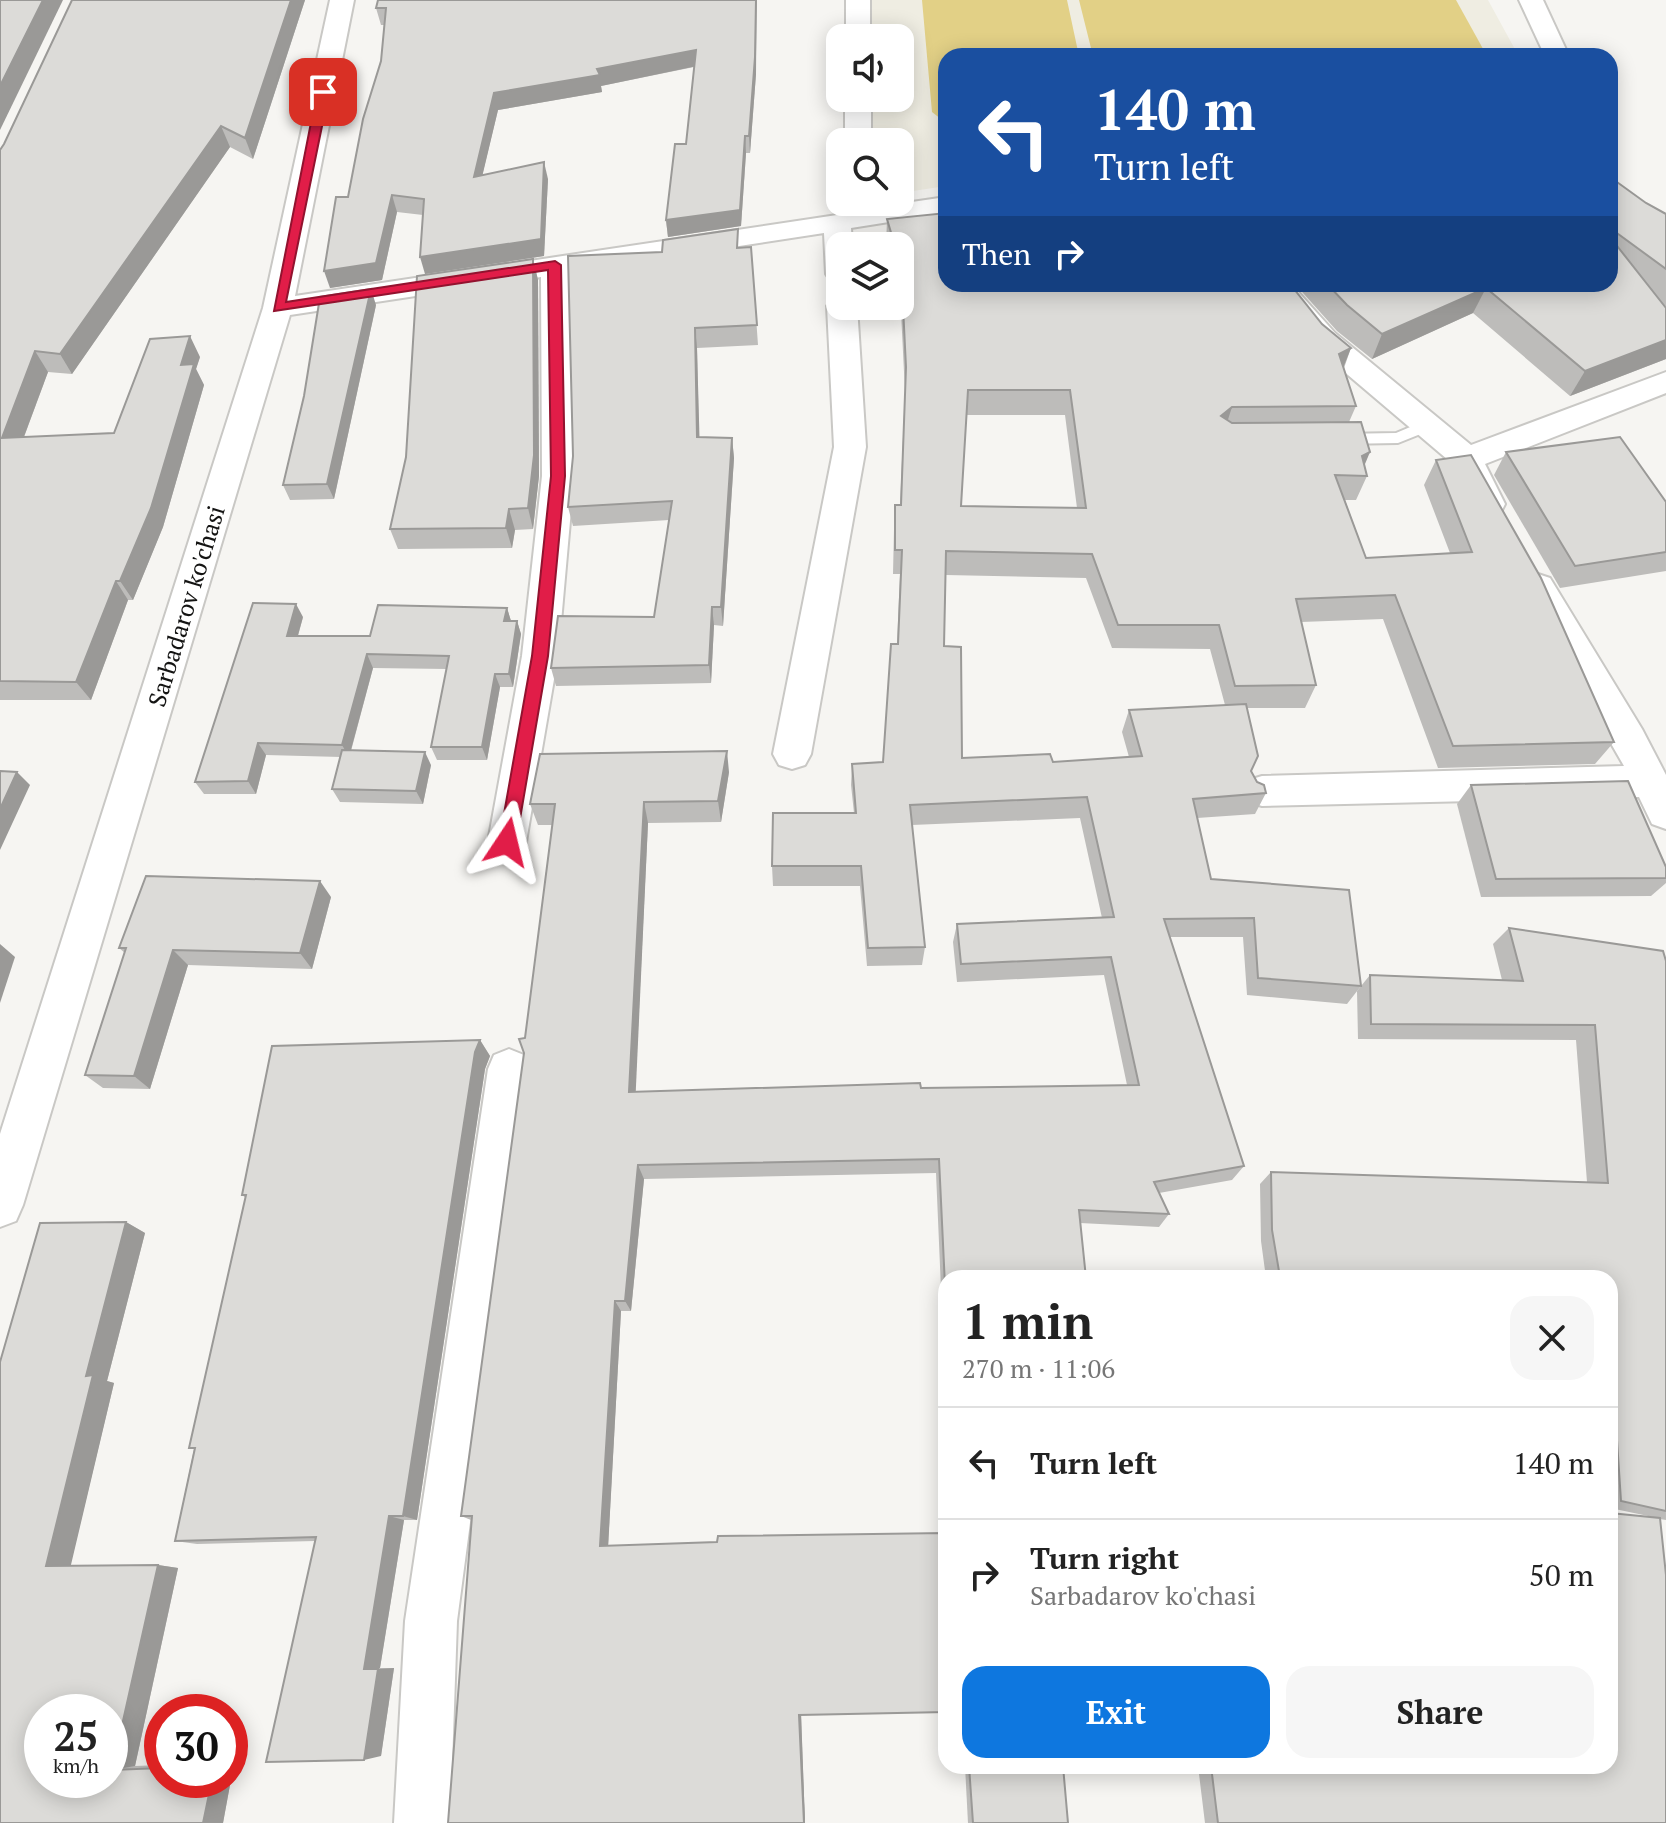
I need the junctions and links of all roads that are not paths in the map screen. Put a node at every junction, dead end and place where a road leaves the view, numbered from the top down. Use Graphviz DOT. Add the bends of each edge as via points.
graph roads {
  1 [pos="342,0"];
  2 [pos="858,0"];
  3 [pos="1531,0"];
  4 [pos="858,24"];
  5 [pos="1553,48"];
  6 [pos="938,206"];
  7 [pos="914,208"];
  8 [pos="839,216"];
  9 [pos="555,265"];
  10 [pos="1282,292"];
  11 [pos="278,308"];
  12 [pos="843,320"];
  13 [pos="1666,382"];
  14 [pos="1427,425"];
  15 [pos="1319,439"];
  16 [pos="1467,459"];
  17 [pos="792,754"];
  18 [pos="1262,791"];
  19 [pos="1658,797"];
  20 [pos="507,842"];
  21 [pos="509,1069"];
  22 [pos="0,1205"];
  23 [pos="422,1823"];
  1 -- 11 [label="street, Sarbadarov ko'chasi"];
  2 -- 4 [label="street"];
  3 -- 5 [label="street"];
  6 -- 7 [label="street"];
  8 -- 9 [label="street"];
  9 -- 11 [label="street"];
  9 -- 20 [label="street" via="558,476 540,656"];
  10 -- 14 [label="street" via="1325,340"];
  11 -- 22 [label="street, Sarbadarov ko'chasi"];
  12 -- 17 [label="street" via="850,447"];
  13 -- 16 [label="street"];
  14 -- 15 [label="lane" via="1398,438"];
  14 -- 16 [label="street"];
  16 -- 19 [label="street"];
  18 -- 19 [label="street"];
  21 -- 23 [label="street" via="431,1621"];
}
